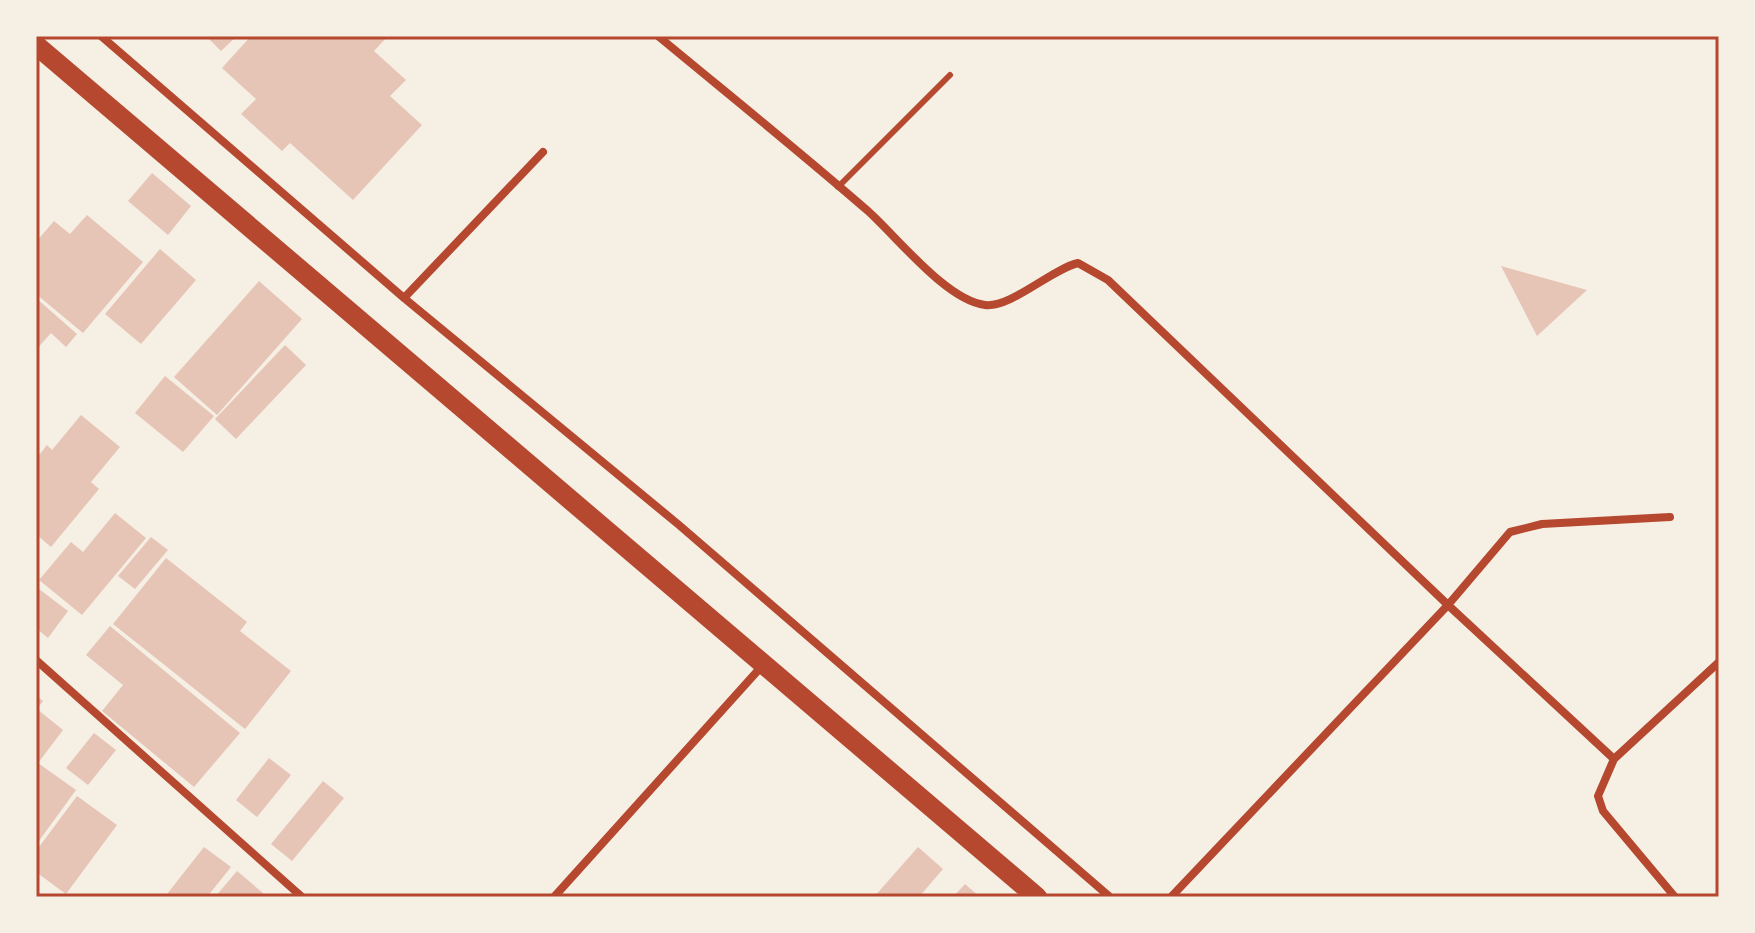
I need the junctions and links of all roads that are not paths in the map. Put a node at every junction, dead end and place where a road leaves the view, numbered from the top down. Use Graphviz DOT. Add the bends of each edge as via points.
graph roads {
  1 [pos="101,36"];
  2 [pos="658,36"];
  3 [pos="36,45"];
  4 [pos="950,75"];
  5 [pos="543,152"];
  6 [pos="838,187"];
  7 [pos="404,298"];
  8 [pos="1670,517"];
  9 [pos="1448,605"];
  10 [pos="36,660"];
  11 [pos="1719,662"];
  12 [pos="762,666"];
  13 [pos="1614,759"];
  14 [pos="302,897"];
  15 [pos="554,897"];
  16 [pos="1037,897"];
  17 [pos="1110,897"];
  18 [pos="1171,897"];
  19 [pos="1675,897"];
  1 -- 7 [label="street"];
  2 -- 6 [label="street"];
  3 -- 12 [label="main road"];
  4 -- 6 [label="lane"];
  5 -- 7 [label="street"];
  6 -- 9 [label="street" via="940,280 987,305 1009,299 1066,266 1088,266"];
  7 -- 17 [label="street" via="679,525"];
  8 -- 9 [label="street" via="1517,528 1495,546"];
  9 -- 13 [label="street"];
  9 -- 18 [label="street"];
  10 -- 14 [label="street"];
  11 -- 13 [label="street"];
  12 -- 15 [label="street"];
  12 -- 16 [label="main road"];
  13 -- 19 [label="street" via="1598,796 1603,811"];
}
